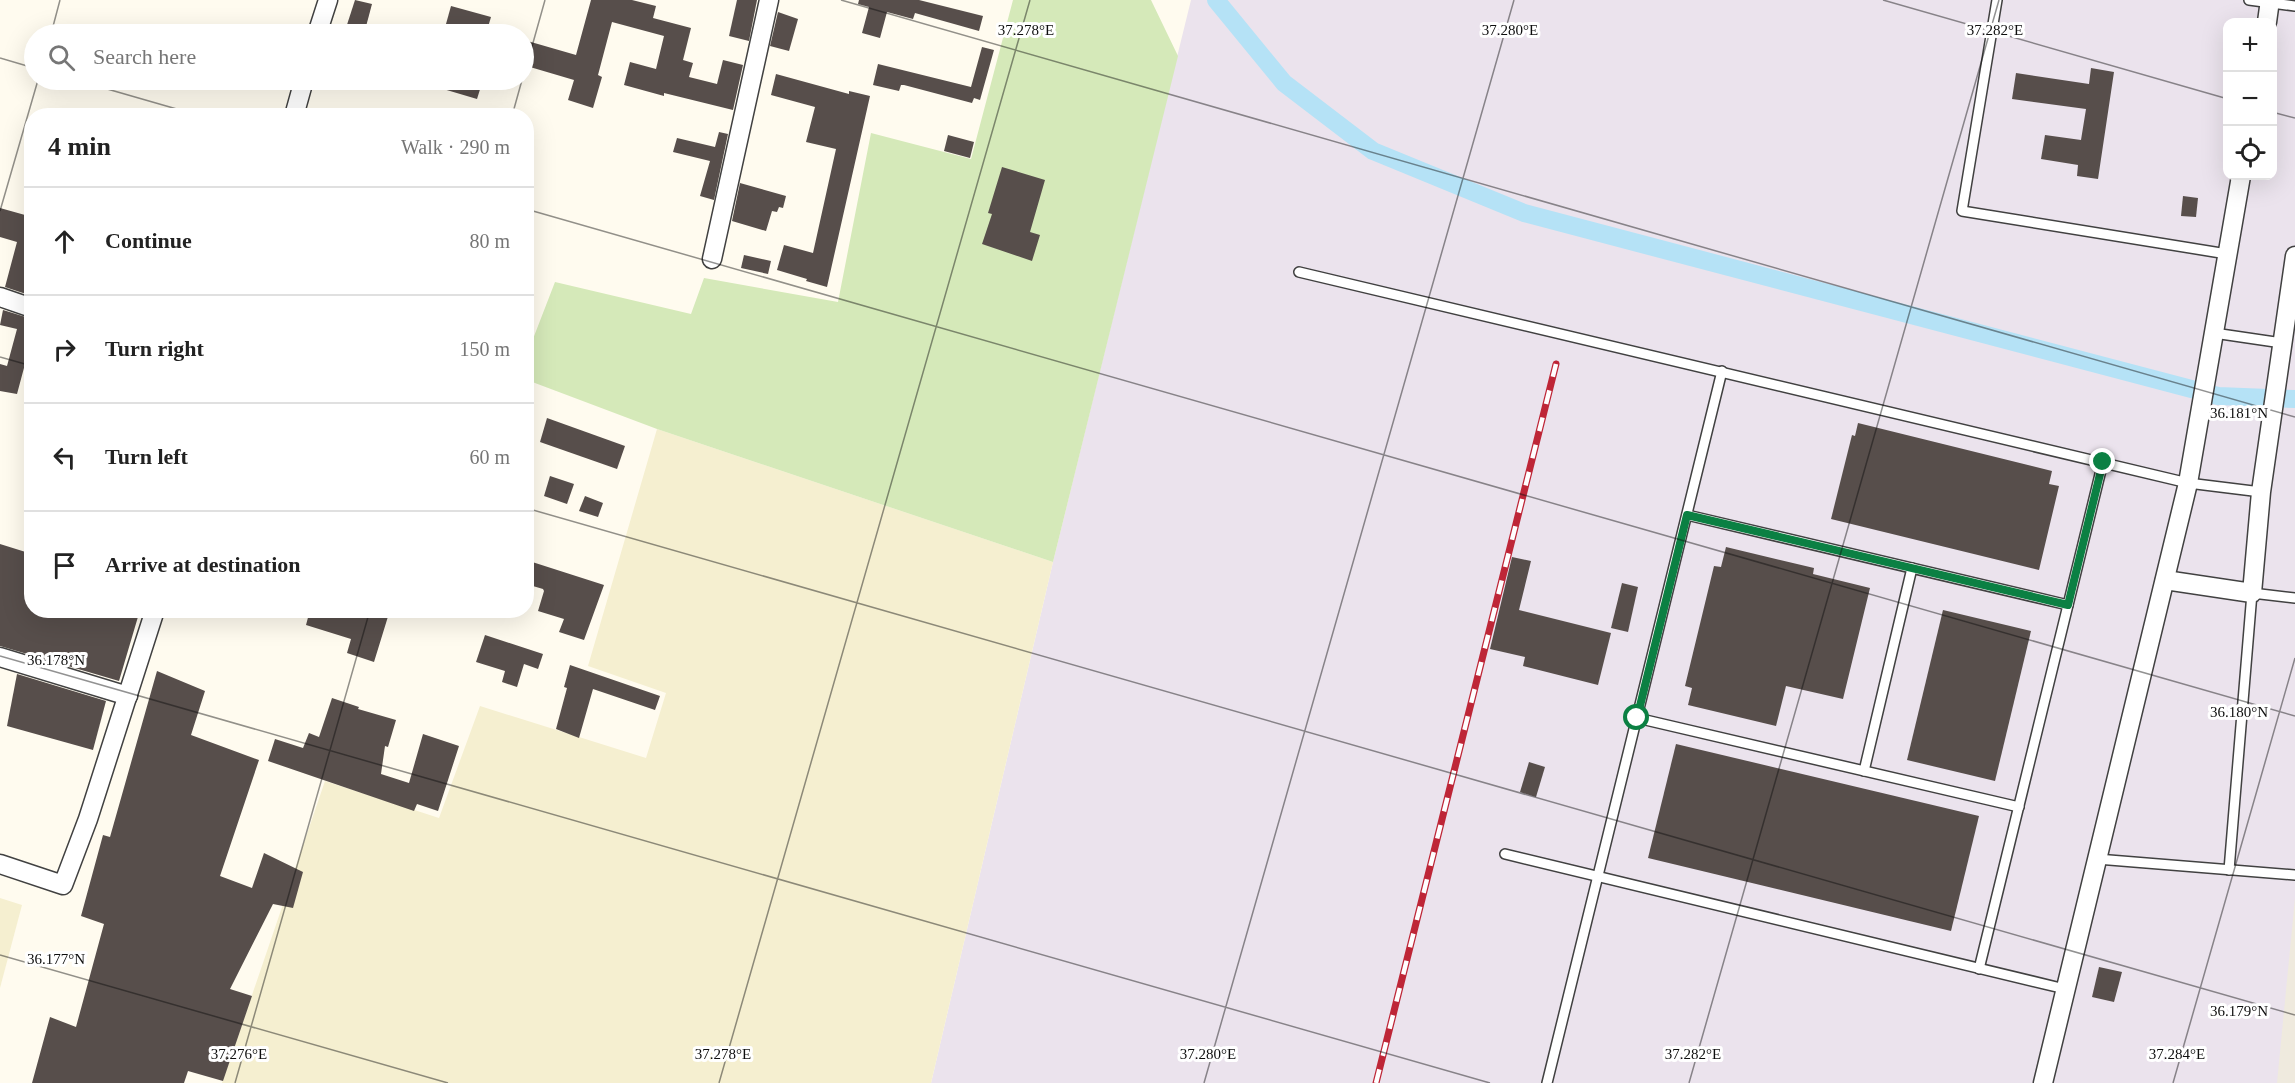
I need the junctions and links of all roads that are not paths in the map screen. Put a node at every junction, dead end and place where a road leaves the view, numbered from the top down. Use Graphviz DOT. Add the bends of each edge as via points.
graph roads {
  1 [pos="328,0"];
  2 [pos="769,0"];
  3 [pos="1997,0"];
  4 [pos="2249,0"];
  5 [pos="2270,2"];
  6 [pos="2295,6"];
  7 [pos="2268,18"];
  8 [pos="320,24"];
  9 [pos="301,90"];
  10 [pos="296,108"];
  11 [pos="2240,180"];
  12 [pos="2227,254"];
  13 [pos="2295,256"];
  14 [pos="712,259"];
  15 [pos="1299,272"];
  16 [pos="0,297"];
  17 [pos="24,305"];
  18 [pos="2214,333"];
  19 [pos="2282,343"];
  20 [pos="1722,371"];
  21 [pos="2103,462"];
  22 [pos="2188,483"];
  23 [pos="2261,492"];
  24 [pos="1687,515"];
  25 [pos="1912,568"];
  26 [pos="2165,580"];
  27 [pos="2252,593"];
  28 [pos="2295,598"];
  29 [pos="2068,605"];
  30 [pos="152,618"];
  31 [pos="0,657"];
  32 [pos="128,696"];
  33 [pos="1637,718"];
  34 [pos="1864,771"];
  35 [pos="2019,807"];
  36 [pos="1505,854"];
  37 [pos="2097,859"];
  38 [pos="0,864"];
  39 [pos="2229,870"];
  40 [pos="2295,875"];
  41 [pos="1598,876"];
  42 [pos="1979,969"];
  43 [pos="2065,989"];
  44 [pos="1546,1083"];
  45 [pos="2043,1083"];
  1 -- 8 [label="street"];
  2 -- 14 [label="street"];
  3 -- 12 [label="lane" via="1962,212"];
  4 -- 5 [label="lane"];
  5 -- 6 [label="lane"];
  5 -- 7 [label="street"];
  9 -- 10 [label="street"];
  11 -- 12 [label="street"];
  12 -- 18 [label="street"];
  13 -- 19 [label="street"];
  15 -- 20 [label="lane"];
  16 -- 17 [label="street"];
  18 -- 19 [label="lane"];
  18 -- 22 [label="street"];
  19 -- 23 [label="street"];
  20 -- 21 [label="lane"];
  20 -- 24 [label="lane"];
  21 -- 22 [label="lane"];
  21 -- 29 [label="lane"];
  22 -- 23 [label="lane"];
  22 -- 26 [label="street"];
  23 -- 27 [label="street"];
  24 -- 25 [label="lane"];
  24 -- 33 [label="lane"];
  25 -- 29 [label="lane"];
  25 -- 34 [label="lane"];
  26 -- 27 [label="street"];
  26 -- 37 [label="street"];
  27 -- 28 [label="lane"];
  27 -- 39 [label="lane"];
  29 -- 35 [label="lane"];
  30 -- 32 [label="street"];
  31 -- 32 [label="street"];
  32 -- 38 [label="street" via="63,885"];
  33 -- 34 [label="lane"];
  33 -- 41 [label="lane"];
  34 -- 35 [label="lane"];
  35 -- 42 [label="lane"];
  36 -- 41 [label="lane"];
  37 -- 39 [label="lane"];
  37 -- 43 [label="street"];
  39 -- 40 [label="lane"];
  41 -- 42 [label="lane"];
  41 -- 44 [label="lane"];
  42 -- 43 [label="lane"];
  43 -- 45 [label="street"];
}
